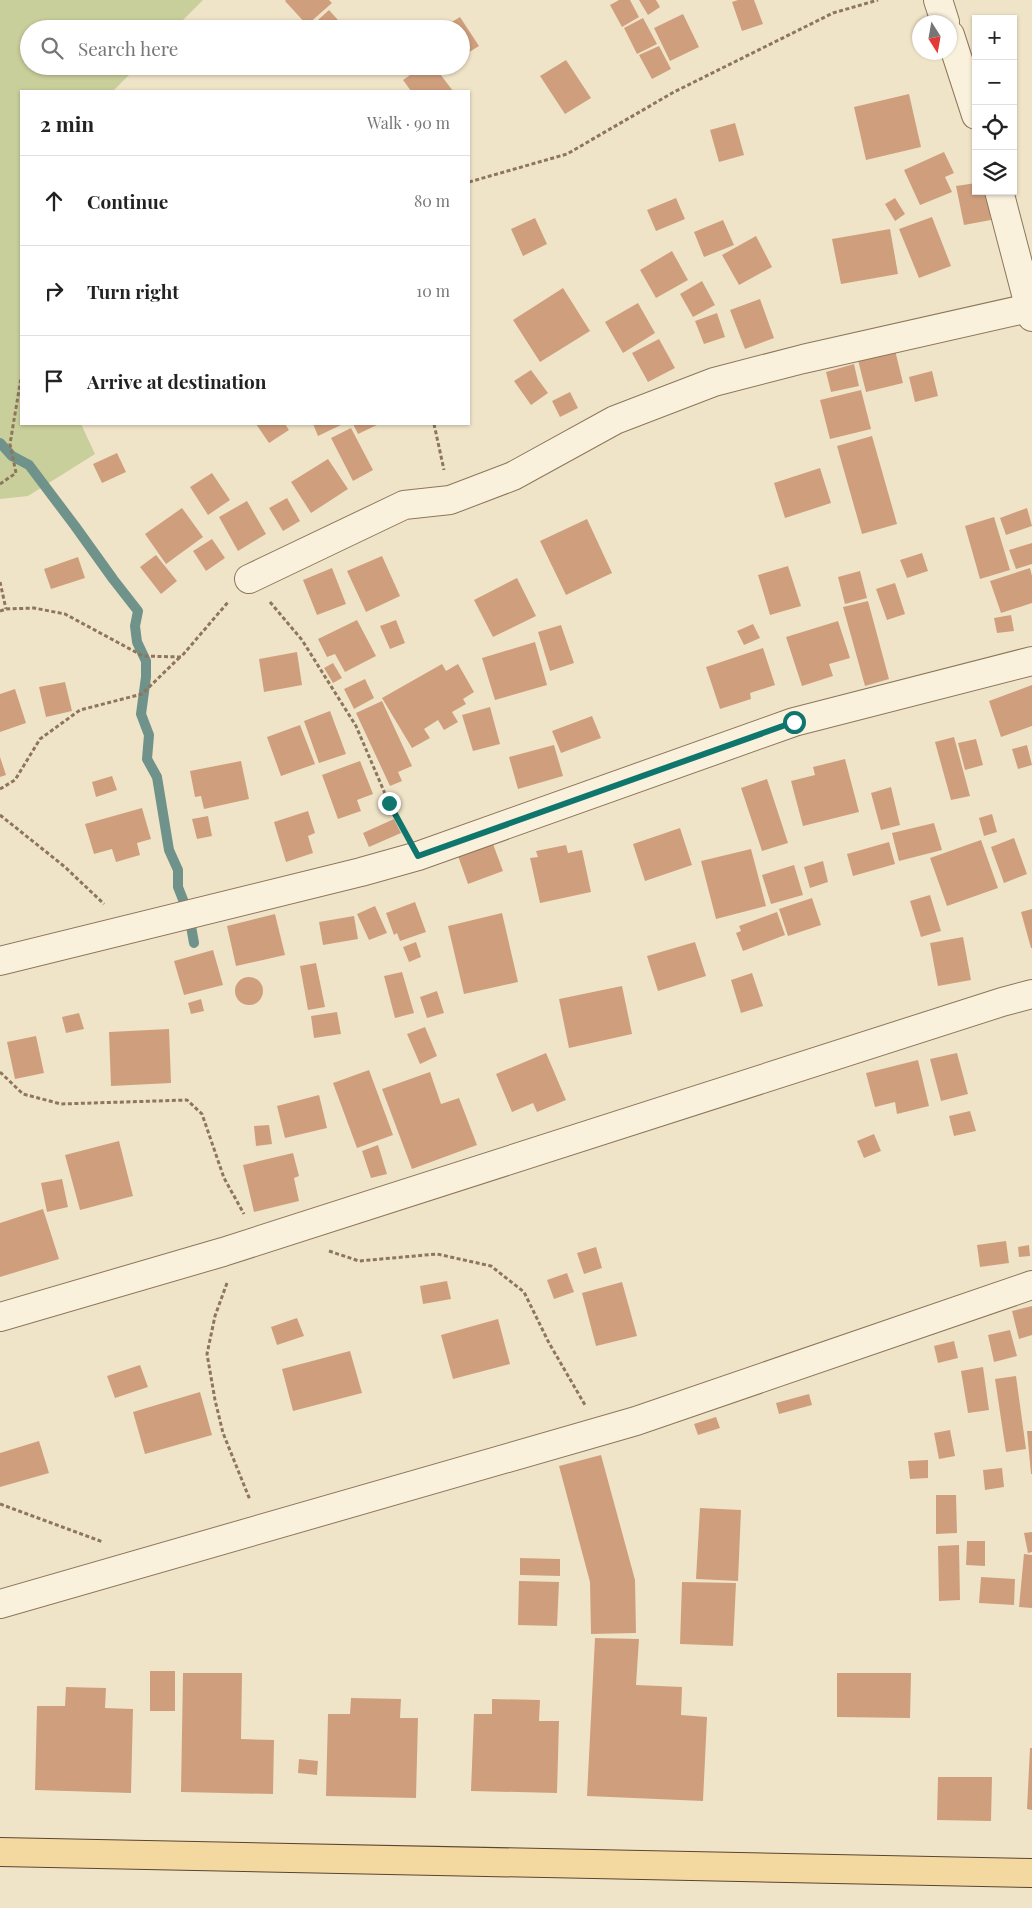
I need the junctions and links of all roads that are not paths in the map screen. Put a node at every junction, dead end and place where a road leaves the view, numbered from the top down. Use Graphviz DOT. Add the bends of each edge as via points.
graph roads {
  1 [pos="938,0"];
  2 [pos="943,15"];
  3 [pos="957,57"];
  4 [pos="973,105"];
  5 [pos="1000,195"];
  6 [pos="1031,313"];
  7 [pos="249,579"];
  8 [pos="1032,661"];
  9 [pos="0,961"];
  10 [pos="1032,994"];
  11 [pos="1032,1285"];
  12 [pos="0,1317"];
  13 [pos="0,1604"];
  14 [pos="0,1852"];
  15 [pos="1032,1873"];
  1 -- 2 [label="street"];
  3 -- 4 [label="street"];
  5 -- 6 [label="street"];
  6 -- 7 [label="street" via="803,359 714,382 614,420 513,476 450,500 404,505"];
  8 -- 9 [label="street" via="794,722 418,856"];
  10 -- 12 [label="street" via="223,1252"];
  11 -- 13 [label="street" via="636,1421"];
  14 -- 15 [label="main road"];
}
